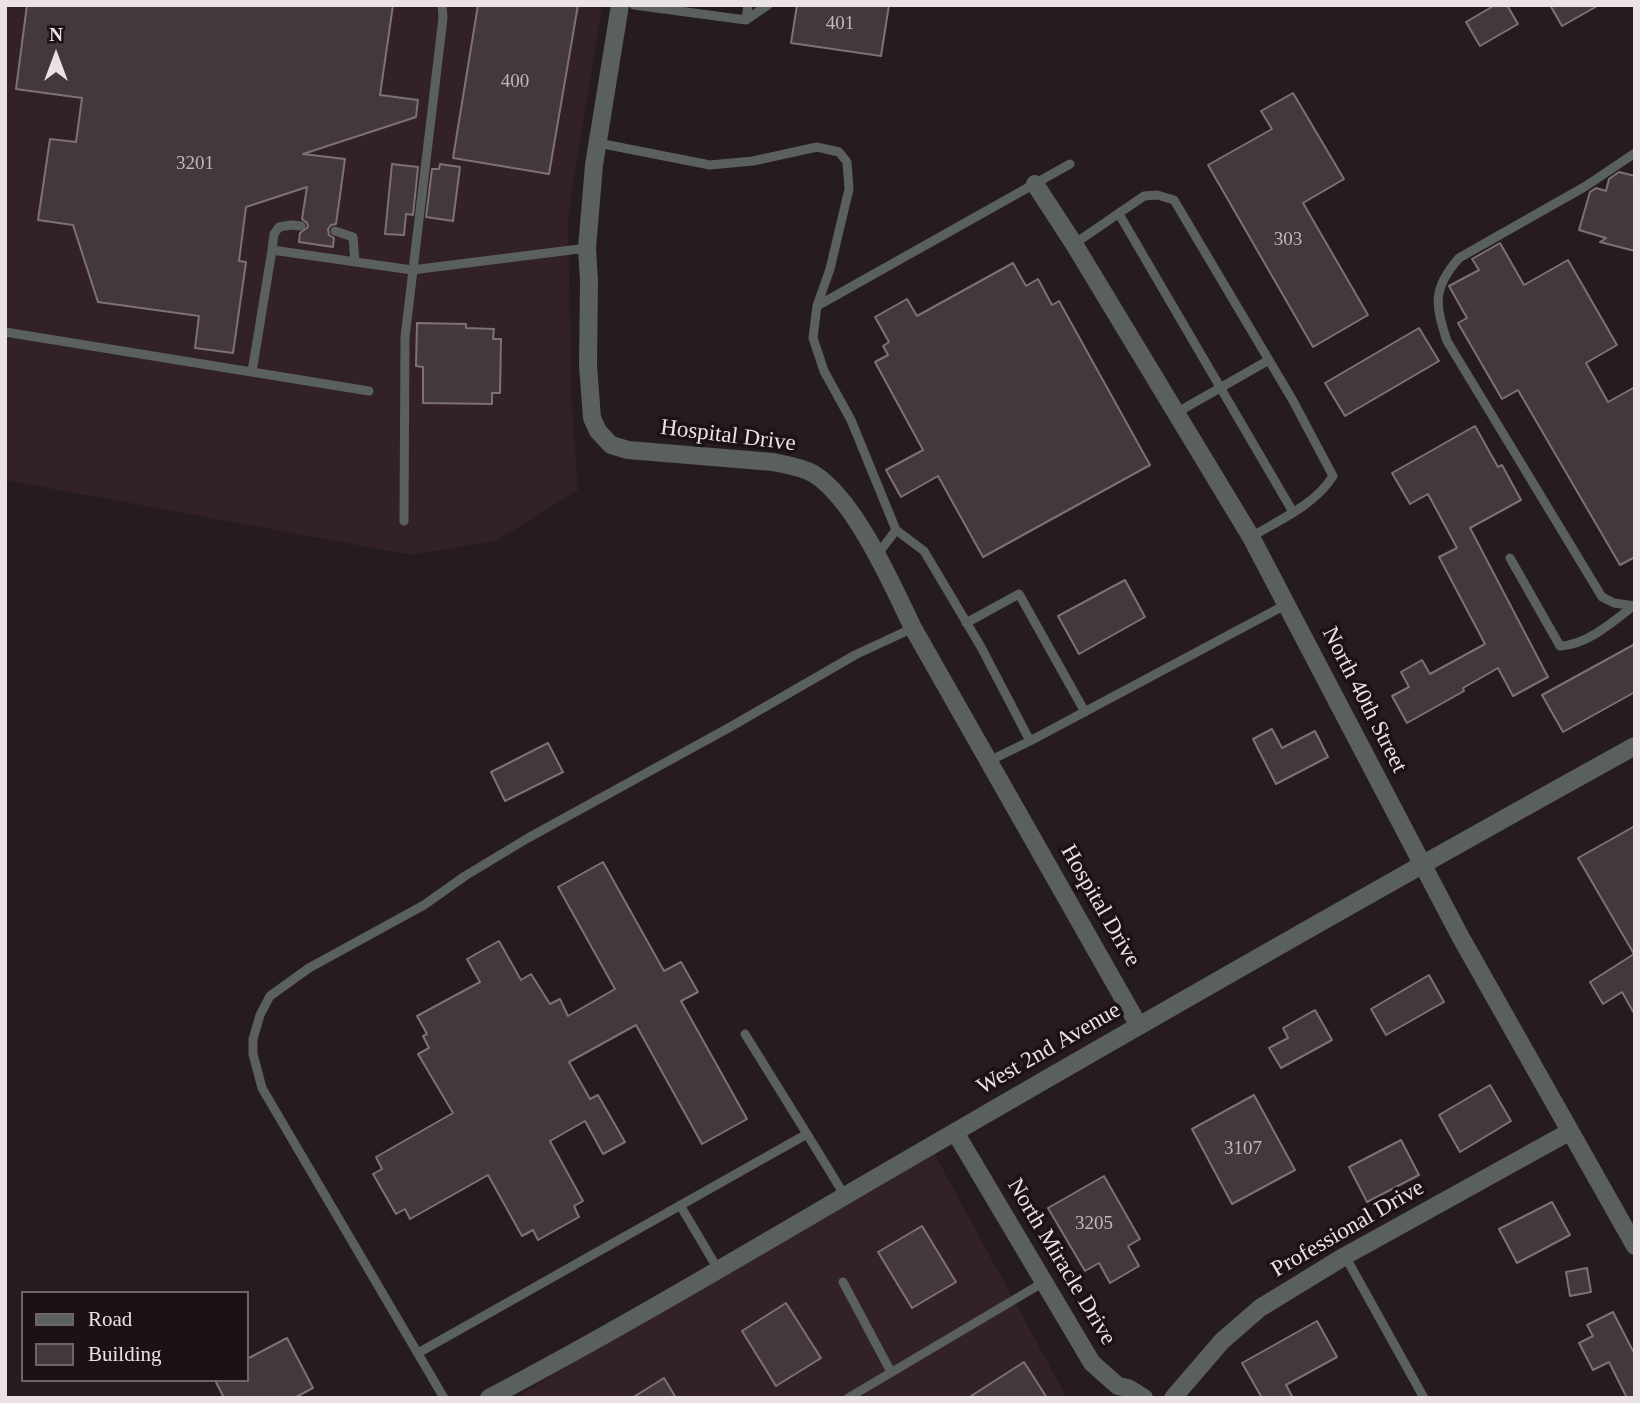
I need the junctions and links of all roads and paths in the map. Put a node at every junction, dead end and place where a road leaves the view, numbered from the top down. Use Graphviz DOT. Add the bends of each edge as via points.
graph roads {
  1 [pos="442,5"];
  2 [pos="620,5"];
  3 [pos="634,5"];
  4 [pos="748,5"];
  5 [pos="768,5"];
  6 [pos="685,9"];
  7 [pos="746,20"];
  8 [pos="598,143"];
  9 [pos="1635,153"];
  10 [pos="1070,164"];
  11 [pos="1035,184"];
  12 [pos="1119,214"];
  13 [pos="301,226"];
  14 [pos="335,231"];
  15 [pos="1074,244"];
  16 [pos="587,248"];
  17 [pos="272,250"];
  18 [pos="355,262"];
  19 [pos="412,270"];
  20 [pos="817,306"];
  21 [pos="5,332"];
  22 [pos="1269,360"];
  23 [pos="252,372"];
  24 [pos="1221,389"];
  25 [pos="369,391"];
  26 [pos="1176,413"];
  27 [pos="1293,512"];
  28 [pos="404,521"];
  29 [pos="896,530"];
  30 [pos="1251,537"];
  31 [pos="876,556"];
  32 [pos="1510,558"];
  33 [pos="1287,604"];
  34 [pos="1633,607"];
  35 [pos="966,623"];
  36 [pos="913,628"];
  37 [pos="1085,712"];
  38 [pos="1030,741"];
  39 [pos="1635,746"];
  40 [pos="989,761"];
  41 [pos="1421,864"];
  42 [pos="1139,1026"];
  43 [pos="745,1034"];
  44 [pos="955,1132"];
  45 [pos="1569,1132"];
  46 [pos="807,1134"];
  47 [pos="845,1197"];
  48 [pos="680,1205"];
  49 [pos="1635,1246"];
  50 [pos="1345,1256"];
  51 [pos="719,1270"];
  52 [pos="844,1282"];
  53 [pos="1044,1282"];
  54 [pos="418,1353"];
  55 [pos="891,1373"];
  56 [pos="444,1398"];
  57 [pos="489,1398"];
  58 [pos="848,1398"];
  59 [pos="1144,1398"];
  60 [pos="1173,1398"];
  61 [pos="1424,1398"];
  1 -- 19 [label="lane"];
  2 -- 8 [label="street, Hospital Drive"];
  3 -- 6 [label="lane"];
  4 -- 7 [label="lane"];
  5 -- 7 [label="lane"];
  6 -- 7 [label="lane"];
  8 -- 16 [label="street, Hospital Drive"];
  8 -- 20 [label="lane" via="710,165 817,147 839,152 848,162 849,188"];
  9 -- 34 [label="lane" via="1459,258 1446,273 1437,297 1447,341 1602,597"];
  10 -- 11 [label="lane"];
  11 -- 15 [label="street, North 40th Street"];
  11 -- 20 [label="lane"];
  12 -- 15 [label="lane"];
  12 -- 22 [label="lane" via="1144,197 1174,200"];
  12 -- 24 [label="lane"];
  13 -- 17 [label="lane" via="279,227"];
  14 -- 18 [label="lane" via="353,237"];
  15 -- 26 [label="street, North 40th Street"];
  16 -- 19 [label="lane"];
  16 -- 31 [label="street, Hospital Drive" via="592,418 611,445 773,462 813,473 831,487"];
  17 -- 18 [label="lane"];
  17 -- 23 [label="lane"];
  18 -- 19 [label="lane"];
  19 -- 28 [label="lane" via="405,337"];
  20 -- 29 [label="lane" via="813,338 824,371 851,420"];
  21 -- 23 [label="lane"];
  22 -- 24 [label="lane"];
  22 -- 27 [label="lane" via="1333,476 1325,489"];
  23 -- 25 [label="lane"];
  24 -- 26 [label="lane"];
  24 -- 27 [label="lane"];
  26 -- 30 [label="street, North 40th Street"];
  27 -- 30 [label="lane"];
  29 -- 31 [label="lane"];
  29 -- 35 [label="lane" via="924,551"];
  30 -- 33 [label="street, North 40th Street"];
  31 -- 36 [label="street, Hospital Drive"];
  32 -- 34 [label="lane" via="1560,646 1606,628"];
  33 -- 37 [label="lane"];
  33 -- 41 [label="street, North 40th Street"];
  35 -- 37 [label="lane" via="1019,594"];
  35 -- 38 [label="lane"];
  36 -- 40 [label="street, Hospital Drive"];
  36 -- 54 [label="lane" via="855,655 528,838 424,905 309,968 270,996 253,1039 262,1088"];
  37 -- 38 [label="lane"];
  38 -- 40 [label="lane"];
  39 -- 41 [label="street, West 2nd Avenue"];
  40 -- 42 [label="street, Hospital Drive"];
  41 -- 42 [label="street, West 2nd Avenue"];
  41 -- 45 [label="street, North 40th Street"];
  42 -- 44 [label="street, West 2nd Avenue"];
  43 -- 46 [label="lane"];
  44 -- 47 [label="street, West 2nd Avenue"];
  44 -- 53 [label="street, North Miracle Drive"];
  45 -- 49 [label="street, North 40th Street"];
  45 -- 50 [label="street, Professional Drive"];
  46 -- 47 [label="lane"];
  46 -- 48 [label="lane"];
  47 -- 51 [label="street, West 2nd Avenue"];
  48 -- 51 [label="lane"];
  48 -- 54 [label="lane"];
  50 -- 60 [label="street, Professional Drive" via="1260,1308 1222,1341"];
  50 -- 61 [label="lane"];
  51 -- 57 [label="street, West 2nd Avenue"];
  52 -- 55 [label="lane"];
  53 -- 55 [label="lane"];
  53 -- 59 [label="street, North Miracle Drive" via="1093,1363 1118,1386"];
  54 -- 56 [label="lane"];
  55 -- 58 [label="lane"];
}
